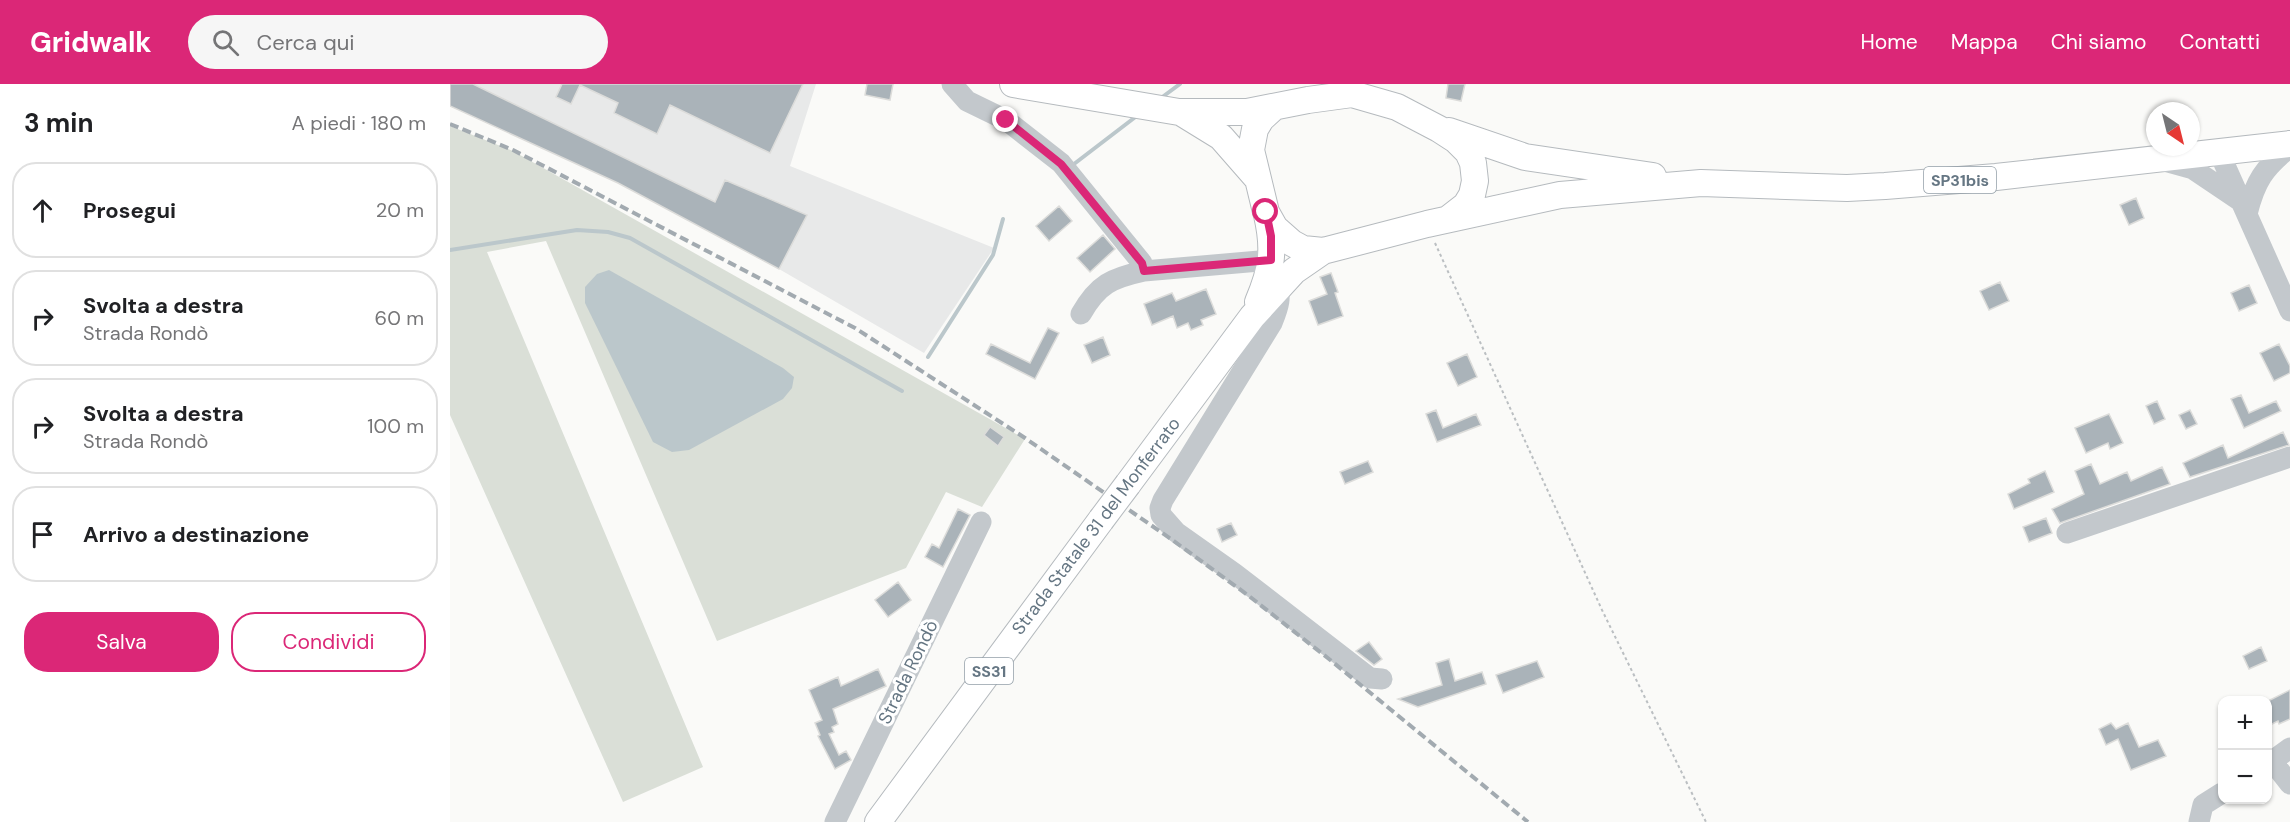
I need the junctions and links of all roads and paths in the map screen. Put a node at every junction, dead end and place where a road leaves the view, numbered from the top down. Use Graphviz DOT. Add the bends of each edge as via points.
graph roads {
  1 [pos="952,84"];
  2 [pos="1013,84"];
  3 [pos="1272,109"];
  4 [pos="1173,110"];
  5 [pos="1439,129"];
  6 [pos="2290,145"];
  7 [pos="2219,152"];
  8 [pos="2158,159"];
  9 [pos="1256,177"];
  10 [pos="1701,183"];
  11 [pos="2244,207"];
  12 [pos="1266,212"];
  13 [pos="1437,221"];
  14 [pos="1323,251"];
  15 [pos="1144,271"];
  16 [pos="1273,272"];
  17 [pos="2290,311"];
  18 [pos="1081,314"];
  19 [pos="2290,457"];
  20 [pos="981,522"];
  21 [pos="2067,533"];
  22 [pos="1382,679"];
  23 [pos="2290,748"];
  24 [pos="2272,762"];
  25 [pos="2272,765"];
  26 [pos="2290,784"];
  27 [pos="2218,796"];
  28 [pos="835,822"];
  29 [pos="878,822"];
  30 [pos="1706,822"];
  31 [pos="2199,822"];
  1 -- 15 [label="street" via="967,100 1006,120 1066,170 1142,263"];
  2 -- 4 [label="main road"];
  3 -- 4 [label="main road"];
  3 -- 5 [label="main road" via="1352,94 1397,107"];
  3 -- 9 [label="main road" via="1261,119 1253,139"];
  4 -- 9 [label="main road" via="1221,137"];
  5 -- 10 [label="main road, SP31bis" via="1525,157"];
  5 -- 13 [label="main road" via="1468,152 1475,172 1466,206"];
  6 -- 7 [label="main road, SP31bis"];
  6 -- 11 [label="street" via="2262,172"];
  7 -- 8 [label="main road, SP31bis"];
  7 -- 11 [label="street"];
  8 -- 10 [label="main road, SP31bis" via="1847,188"];
  8 -- 11 [label="street" via="2193,169"];
  9 -- 12 [label="main road"];
  10 -- 13 [label="main road, SP31bis" via="1560,195"];
  11 -- 17 [label="street"];
  12 -- 14 [label="main road" via="1275,228 1292,243 1303,249"];
  12 -- 16 [label="main road, Strada Statale 31 del Monferrato / SS31"];
  13 -- 14 [label="main road"];
  13 -- 30 [label="path" via="1602,610"];
  14 -- 16 [label="main road, Strada Statale 31 del Monferrato / SS31" via="1307,261"];
  15 -- 16 [label="street"];
  15 -- 18 [label="street" via="1114,278 1103,285"];
  16 -- 22 [label="street" via="1280,301 1272,323 1162,500 1161,515 1176,531 1370,678"];
  16 -- 29 [label="main road, Strada Statale 31 del Monferrato / SS31, bridge" via="1252,317"];
  19 -- 21 [label="street"];
  20 -- 28 [label="street, Strada Rondò"];
  23 -- 24 [label="street"];
  25 -- 26 [label="street"];
  27 -- 31 [label="street" via="2203,805"];
}
